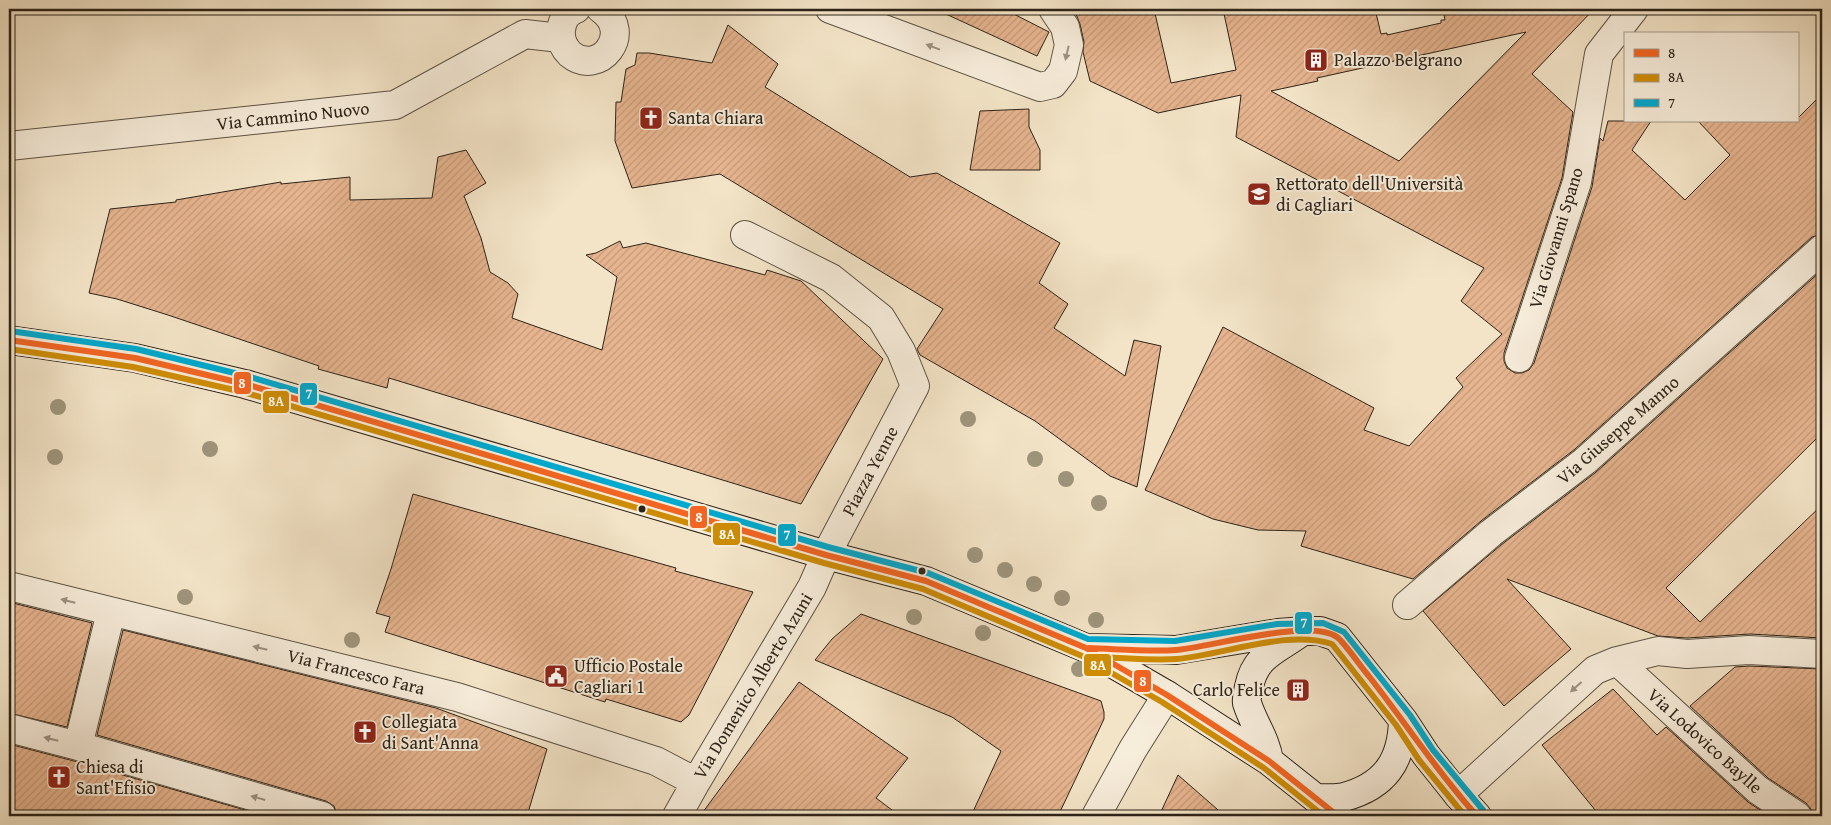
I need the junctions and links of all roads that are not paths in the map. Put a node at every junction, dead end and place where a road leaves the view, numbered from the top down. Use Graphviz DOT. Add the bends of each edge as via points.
graph roads {
  1 [pos="576,9"];
  2 [pos="601,9"];
  3 [pos="830,9"];
  4 [pos="1053,9"];
  5 [pos="1634,9"];
  6 [pos="560,38"];
  7 [pos="9,146"];
  8 [pos="745,235"];
  9 [pos="1822,249"];
  10 [pos="9,340"];
  11 [pos="1519,358"];
  12 [pos="826,555"];
  13 [pos="9,586"];
  14 [pos="1407,605"];
  15 [pos="111,612"];
  16 [pos="1304,631"];
  17 [pos="1086,648"];
  18 [pos="1822,654"];
  19 [pos="1617,662"];
  20 [pos="1167,695"];
  21 [pos="1403,720"];
  22 [pos="9,728"];
  23 [pos="78,746"];
  24 [pos="1269,761"];
  25 [pos="696,782"];
  26 [pos="1458,795"];
  27 [pos="1317,798"];
  28 [pos="322,816"];
  29 [pos="677,816"];
  30 [pos="1096,816"];
  31 [pos="1338,816"];
  32 [pos="1477,816"];
  33 [pos="1798,816"];
  1 -- 6 [label="street" via="562,23"];
  2 -- 6 [label="street" via="614,25 615,37 611,49 601,58 589,61 576,58 566,50"];
  4 -- 3 [label="street, one-way" via="1065,27 1069,45 1063,71 1053,84 1040,87"];
  5 -- 11 [label="street, Via Giovanni Spano" via="1599,54 1577,182"];
  6 -- 7 [label="street, Via Cammino Nuovo" via="525,34 395,105"];
  8 -- 12 [label="street, Piazza Yenne" via="831,278 881,318 901,351 914,386"];
  9 -- 14 [label="street, Via Giuseppe Manno" via="1584,463 1491,533"];
  10 -- 12 [label="street" via="135,358 245,384"];
  12 -- 17 [label="street" via="926,581"];
  12 -- 25 [label="street, Via Domenico Alberto Azuni" via="812,587"];
  15 -- 13 [label="street, Via Francesco Fara, one-way"];
  15 -- 23 [label="street"];
  25 -- 15 [label="street, Via Francesco Fara, one-way" via="656,761 457,697"];
  16 -- 17 [label="street" via="1278,632 1176,650"];
  16 -- 21 [label="street" via="1337,636"];
  16 -- 24 [label="street" via="1261,660 1250,680 1247,701 1267,747"];
  17 -- 20 [label="street"];
  18 -- 19 [label="street" via="1749,650 1687,654 1658,651"];
  19 -- 26 [label="street, one-way" via="1595,670"];
  19 -- 33 [label="street, Via Lodovico Baylle" via="1758,790"];
  20 -- 24 [label="street"];
  20 -- 30 [label="street"];
  21 -- 26 [label="street"];
  21 -- 27 [label="street" via="1399,751 1385,775 1365,790 1343,797"];
  23 -- 22 [label="street, one-way"];
  28 -- 23 [label="street, one-way"];
  24 -- 27 [label="street"];
  25 -- 29 [label="street, Via Domenico Alberto Azuni"];
  26 -- 32 [label="street"];
  27 -- 31 [label="street"];
}
